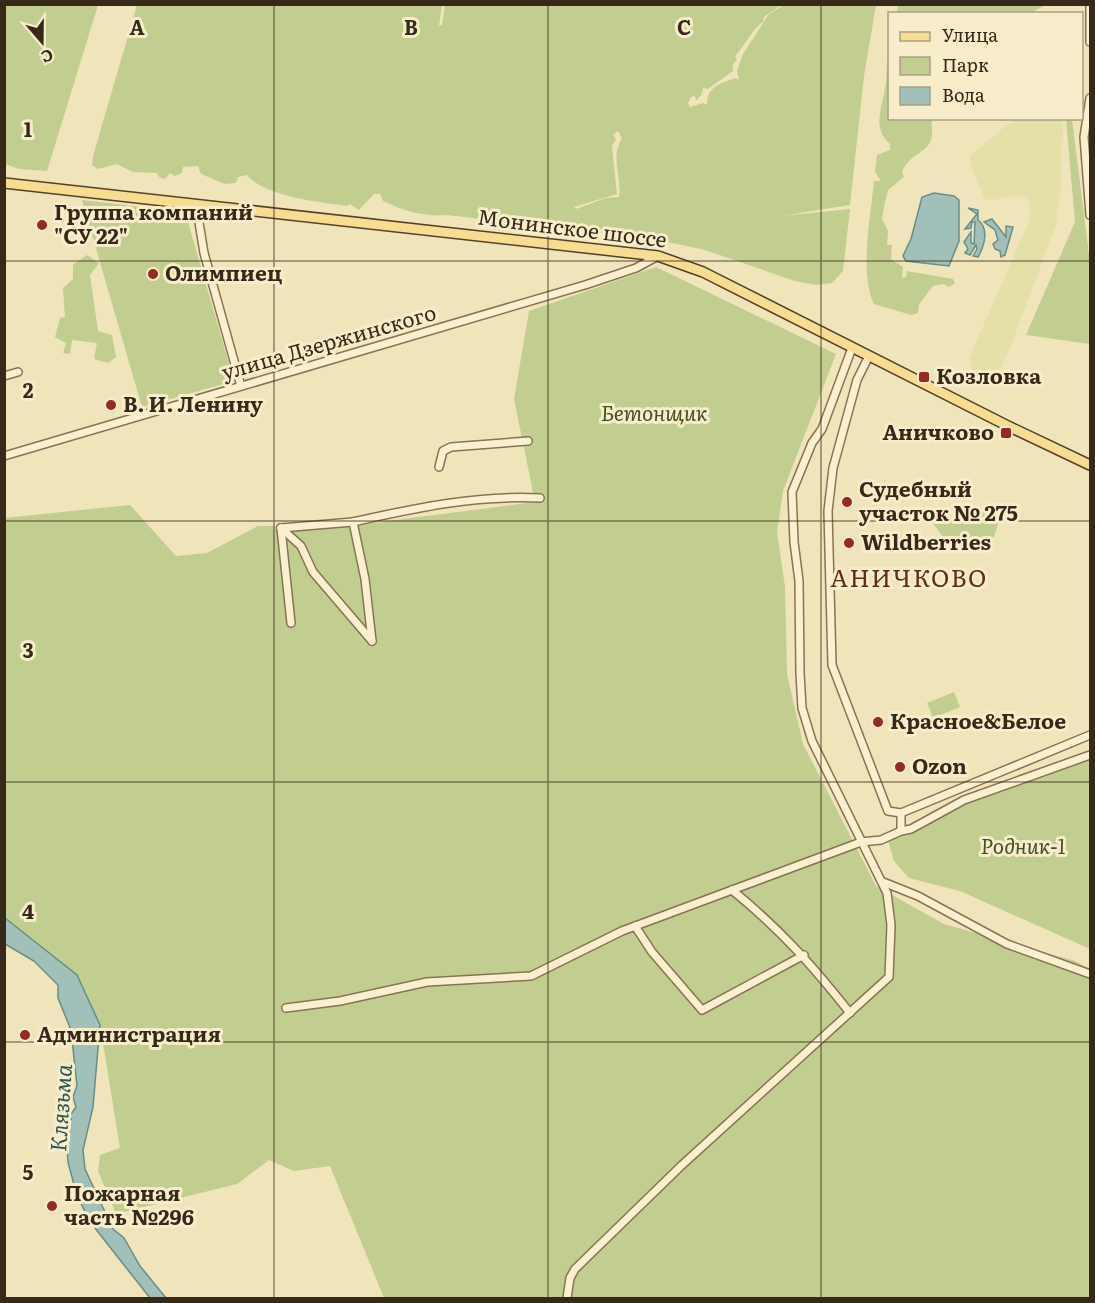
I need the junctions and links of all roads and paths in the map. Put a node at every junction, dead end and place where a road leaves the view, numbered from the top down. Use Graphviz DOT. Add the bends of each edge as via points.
graph roads {
  1 [pos="1090,4"];
  2 [pos="1090,42"];
  3 [pos="1090,98"];
  4 [pos="4,183"];
  5 [pos="196,204"];
  6 [pos="1090,215"];
  7 [pos="634,253"];
  8 [pos="658,256"];
  9 [pos="626,271"];
  10 [pos="852,348"];
  11 [pos="869,356"];
  12 [pos="18,372"];
  13 [pos="4,376"];
  14 [pos="241,386"];
  15 [pos="528,441"];
  16 [pos="6,456"];
  17 [pos="1090,465"];
  18 [pos="439,468"];
  19 [pos="540,498"];
  20 [pos="353,522"];
  21 [pos="281,528"];
  22 [pos="291,623"];
  23 [pos="1090,735"];
  24 [pos="1090,755"];
  25 [pos="901,813"];
  26 [pos="901,831"];
  27 [pos="861,842"];
  28 [pos="883,882"];
  29 [pos="732,890"];
  30 [pos="635,926"];
  31 [pos="804,955"];
  32 [pos="1090,974"];
  33 [pos="286,1008"];
  34 [pos="850,1013"];
  35 [pos="567,1299"];
  1 -- 2 [label="street"];
  3 -- 6 [label="street" via="1084,137"];
  4 -- 5 [label="main road, Монинское шоссе"];
  5 -- 7 [label="main road, Монинское шоссе"];
  5 -- 14 [label="street" via="204,253"];
  7 -- 8 [label="main road, Монинское шоссе"];
  7 -- 9 [label="street" via="636,263"];
  8 -- 9 [label="street, улица Дзержинского"];
  8 -- 10 [label="main road, Монинское шоссе" via="703,272"];
  9 -- 14 [label="street, улица Дзержинского"];
  10 -- 11 [label="main road, Монинское шоссе"];
  10 -- 27 [label="street" via="822,429 812,443 792,492 802,708 812,741"];
  11 -- 17 [label="main road, Монинское шоссе"];
  11 -- 25 [label="street" via="857,380 833,468 828,511 832,665 888,811"];
  12 -- 13 [label="street"];
  14 -- 16 [label="street, улица Дзержинского"];
  15 -- 18 [label="street" via="451,447 444,451"];
  19 -- 20 [label="street" via="507,496 432,505"];
  20 -- 21 [label="street"];
  20 -- 21 [label="street" via="372,641 313,572 301,546"];
  21 -- 22 [label="street"];
  23 -- 25 [label="street"];
  24 -- 26 [label="street" via="964,800"];
  25 -- 26 [label="street"];
  26 -- 27 [label="street" via="881,840"];
  27 -- 28 [label="street"];
  27 -- 29 [label="street"];
  28 -- 32 [label="street" via="918,896 1007,944"];
  28 -- 34 [label="street" via="891,925 889,977"];
  29 -- 30 [label="street"];
  29 -- 31 [label="street"];
  30 -- 31 [label="street" via="702,1010"];
  30 -- 33 [label="street" via="531,976 427,982"];
  31 -- 34 [label="street"];
  34 -- 35 [label="street" via="682,1165 575,1269"];
}
